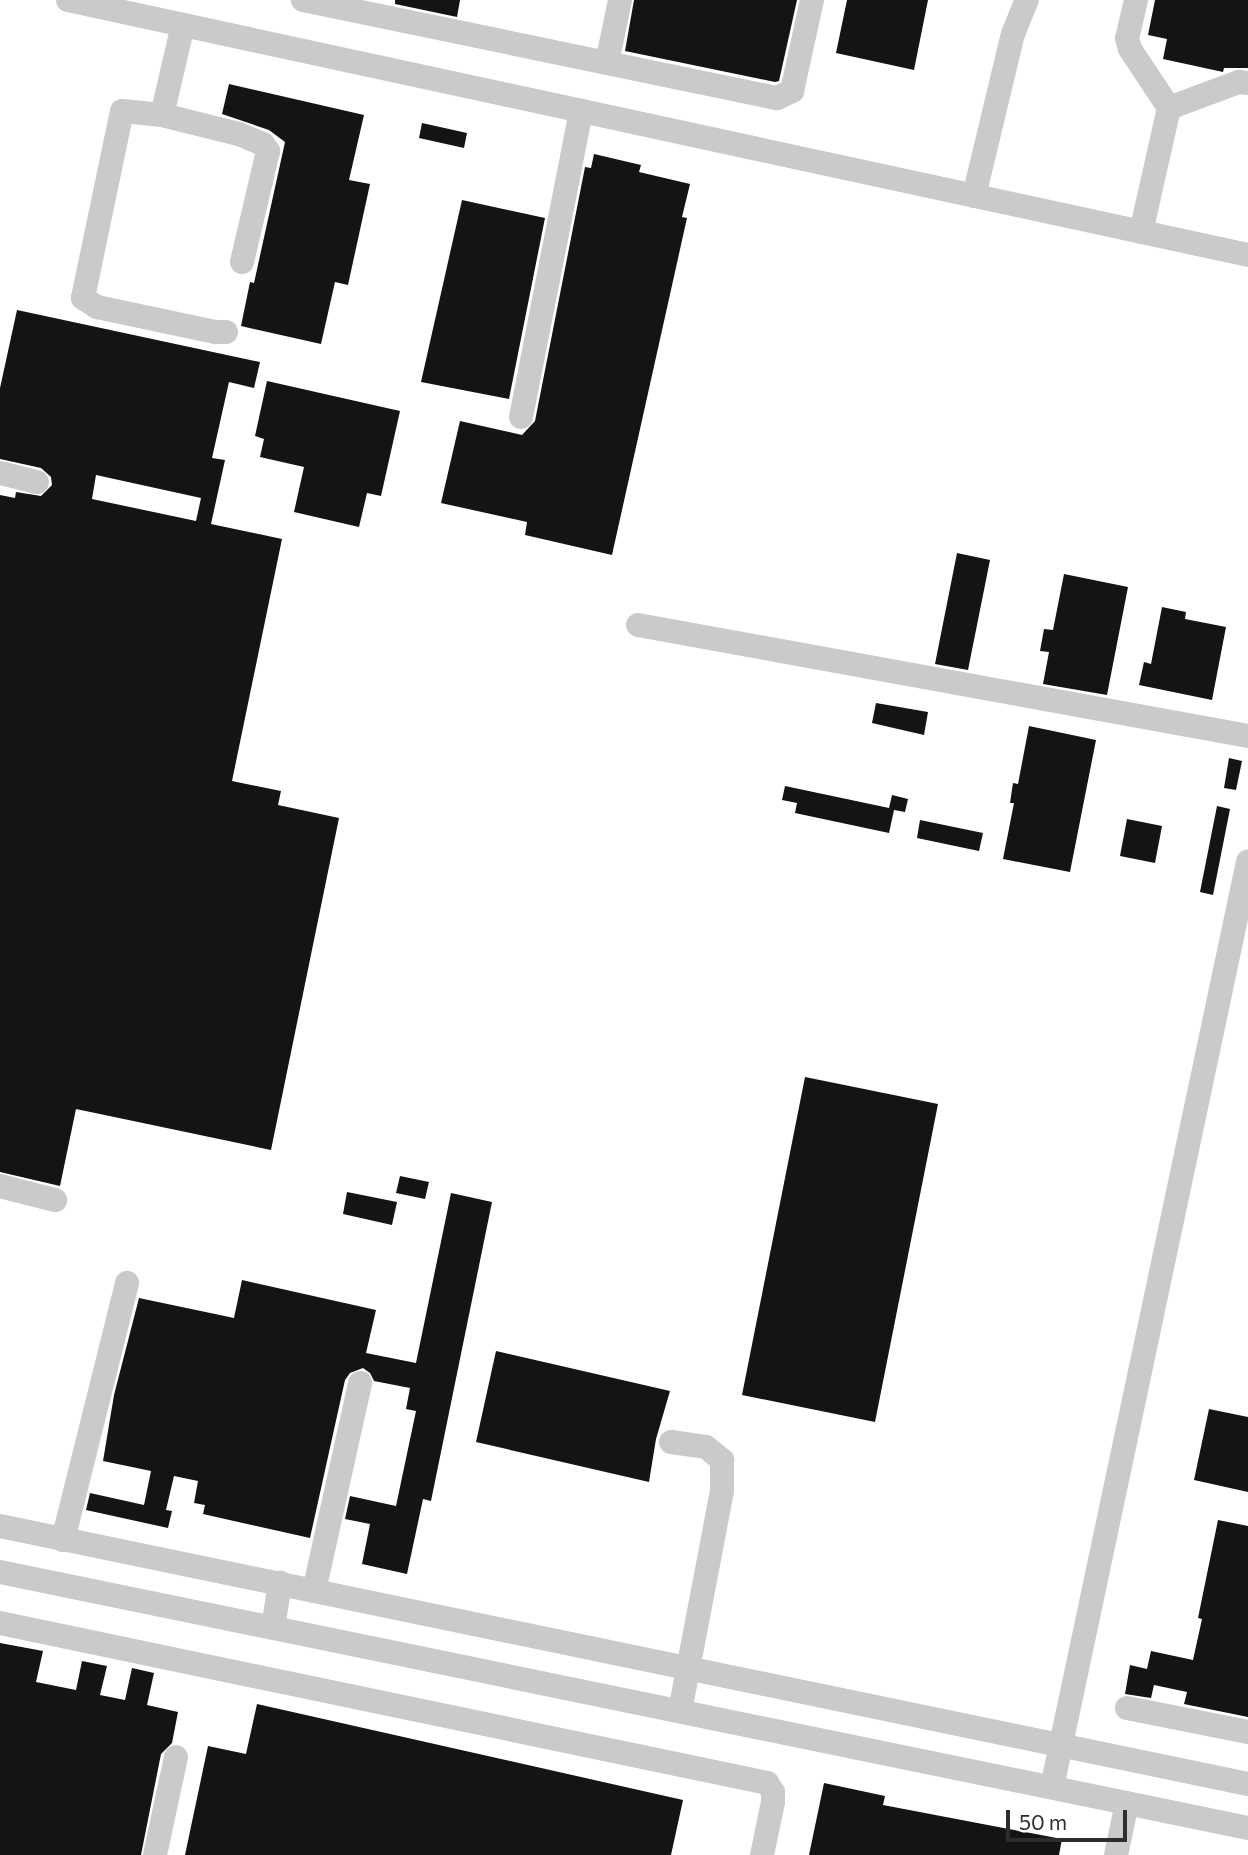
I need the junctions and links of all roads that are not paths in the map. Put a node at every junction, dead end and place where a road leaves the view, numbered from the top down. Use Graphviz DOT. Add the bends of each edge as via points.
graph roads {
  1 [pos="68,0"];
  2 [pos="303,0"];
  3 [pos="620,0"];
  4 [pos="812,0"];
  5 [pos="1027,0"];
  6 [pos="1136,0"];
  7 [pos="183,25"];
  8 [pos="607,63"];
  9 [pos="1248,83"];
  10 [pos="1169,108"];
  11 [pos="581,111"];
  12 [pos="162,115"];
  13 [pos="974,196"];
  14 [pos="1141,232"];
  15 [pos="1248,255"];
  16 [pos="242,262"];
  17 [pos="226,332"];
  18 [pos="521,417"];
  19 [pos="0,473"];
  20 [pos="37,482"];
  21 [pos="638,625"];
  22 [pos="1248,736"];
  23 [pos="1248,862"];
  24 [pos="0,1186"];
  25 [pos="55,1200"];
  26 [pos="127,1283"];
  27 [pos="359,1383"];
  28 [pos="671,1442"];
  29 [pos="0,1526"];
  30 [pos="63,1540"];
  31 [pos="0,1572"];
  32 [pos="280,1583"];
  33 [pos="314,1591"];
  34 [pos="0,1623"];
  35 [pos="273,1628"];
  36 [pos="687,1668"];
  37 [pos="1127,1708"];
  38 [pos="680,1711"];
  39 [pos="1248,1732"];
  40 [pos="1060,1745"];
  41 [pos="176,1757"];
  42 [pos="1248,1784"];
  43 [pos="1052,1787"];
  44 [pos="1127,1803"];
  45 [pos="1248,1828"];
  46 [pos="155,1855"];
  47 [pos="762,1855"];
  48 [pos="1116,1855"];
  1 -- 7 [label="street"];
  2 -- 8 [label="street"];
  3 -- 8 [label="street"];
  4 -- 8 [label="street" via="789,95 777,98"];
  5 -- 13 [label="street" via="1013,34"];
  6 -- 10 [label="street" via="1127,38 1130,49"];
  7 -- 11 [label="street"];
  7 -- 12 [label="street"];
  9 -- 10 [label="street" via="1239,82"];
  10 -- 14 [label="street"];
  11 -- 13 [label="street"];
  11 -- 18 [label="street"];
  12 -- 16 [label="street" via="239,134 263,144 268,151"];
  12 -- 17 [label="street" via="122,111 83,298 97,307"];
  13 -- 14 [label="street"];
  14 -- 15 [label="street"];
  19 -- 20 [label="street"];
  21 -- 22 [label="street"];
  23 -- 40 [label="street"];
  24 -- 25 [label="street"];
  26 -- 30 [label="street"];
  27 -- 33 [label="street"];
  28 -- 36 [label="street" via="706,1447 722,1460 722,1491"];
  29 -- 30 [label="street"];
  30 -- 32 [label="street"];
  31 -- 35 [label="street"];
  32 -- 33 [label="street"];
  32 -- 35 [label="street"];
  33 -- 36 [label="street"];
  34 -- 47 [label="street" via="767,1783 773,1802"];
  35 -- 38 [label="street"];
  36 -- 38 [label="street"];
  36 -- 40 [label="street"];
  37 -- 39 [label="street"];
  38 -- 43 [label="street"];
  40 -- 42 [label="street"];
  40 -- 43 [label="street"];
  41 -- 46 [label="street"];
  43 -- 44 [label="street"];
  44 -- 45 [label="street"];
  44 -- 48 [label="street"];
}
